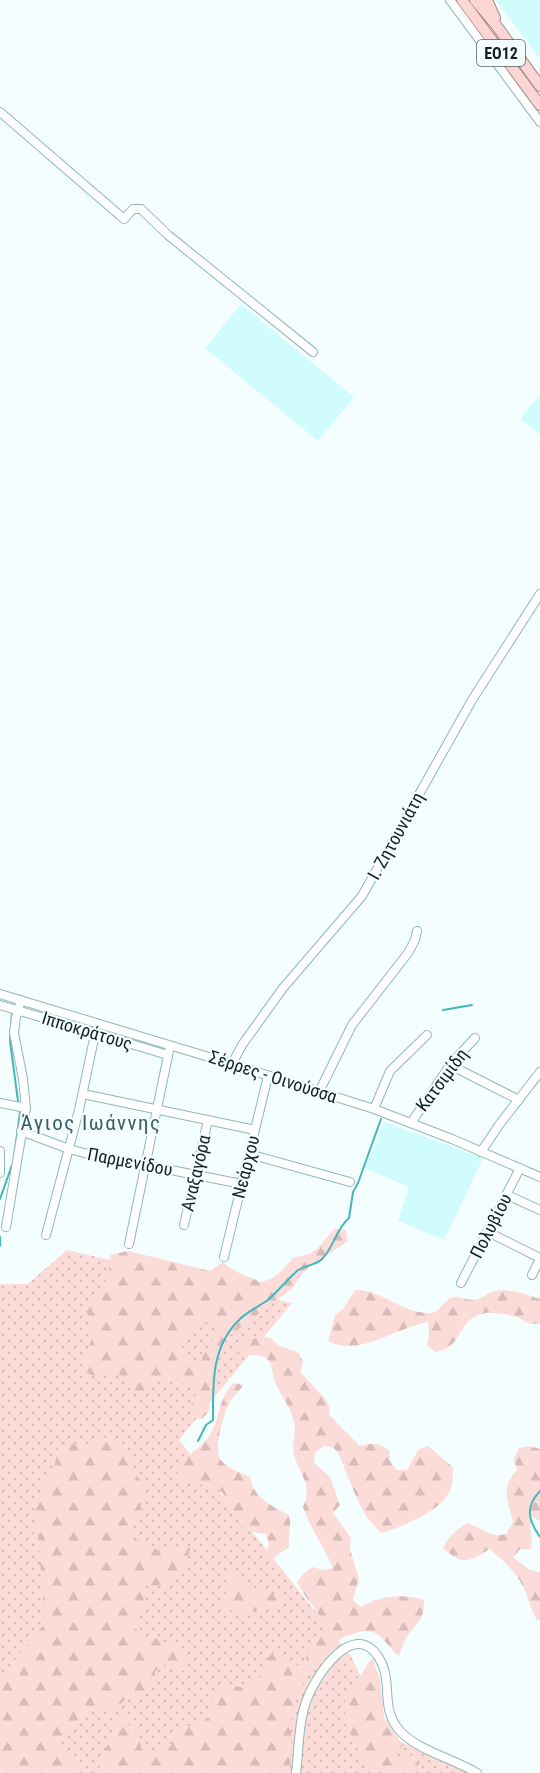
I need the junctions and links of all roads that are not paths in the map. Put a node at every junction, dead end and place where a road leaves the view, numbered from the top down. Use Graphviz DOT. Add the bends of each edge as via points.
graph roads {
  1 [pos="450,0"];
  2 [pos="462,0"];
  3 [pos="475,0"];
  4 [pos="486,0"];
  5 [pos="496,25"];
  6 [pos="540,86"];
  7 [pos="540,105"];
  8 [pos="0,112"];
  9 [pos="540,122"];
  10 [pos="313,352"];
  11 [pos="540,594"];
  12 [pos="417,931"];
  13 [pos="0,994"];
  14 [pos="21,1000"];
  15 [pos="2,1008"];
  16 [pos="17,1010"];
  17 [pos="94,1034"];
  18 [pos="427,1035"];
  19 [pos="475,1038"];
  20 [pos="169,1051"];
  21 [pos="232,1064"];
  22 [pos="450,1065"];
  23 [pos="540,1072"];
  24 [pos="268,1076"];
  25 [pos="319,1092"];
  26 [pos="83,1094"];
  27 [pos="519,1100"];
  28 [pos="0,1103"];
  29 [pos="26,1108"];
  30 [pos="156,1109"];
  31 [pos="374,1109"];
  32 [pos="208,1120"];
  33 [pos="257,1121"];
  34 [pos="411,1123"];
  35 [pos="268,1124"];
  36 [pos="255,1130"];
  37 [pos="21,1131"];
  38 [pos="69,1149"];
  39 [pos="0,1151"];
  40 [pos="481,1152"];
  41 [pos="249,1154"];
  42 [pos="145,1165"];
  43 [pos="520,1168"];
  44 [pos="0,1173"];
  45 [pos="195,1176"];
  46 [pos="540,1177"];
  47 [pos="350,1182"];
  48 [pos="242,1184"];
  49 [pos="507,1195"];
  50 [pos="540,1210"];
  51 [pos="184,1225"];
  52 [pos="6,1227"];
  53 [pos="488,1232"];
  54 [pos="46,1234"];
  55 [pos="129,1244"];
  56 [pos="224,1257"];
  57 [pos="540,1259"];
  58 [pos="532,1275"];
  59 [pos="461,1283"];
  60 [pos="296,1773"];
  61 [pos="477,1773"];
  1 -- 9 [label="street"];
  2 -- 7 [label="main road, ΕΟ12"];
  3 -- 5 [label="main road, ΕΟ12"];
  4 -- 5 [label="main road"];
  5 -- 6 [label="main road, ΕΟ12"];
  8 -- 10 [label="street" via="123,219 133,209 141,209"];
  11 -- 21 [label="street, Ι. Ζητουνιάτη" via="472,700 362,896 283,988"];
  12 -- 25 [label="street" via="408,953 352,1025"];
  13 -- 14 [label="street, Σέρρες - Οινούσσα"];
  14 -- 15 [label="street"];
  14 -- 16 [label="street"];
  14 -- 20 [label="street, Σέρρες - Οινούσσα"];
  15 -- 16 [label="street, Ιπποκράτους"];
  16 -- 17 [label="street, Ιπποκράτους"];
  16 -- 29 [label="street" via="14,1033"];
  17 -- 20 [label="street, Ιπποκράτους"];
  17 -- 26 [label="street"];
  18 -- 31 [label="street" via="390,1071"];
  19 -- 22 [label="street, Κατσιμίδη"];
  20 -- 21 [label="street, Σέρρες - Οινούσσα"];
  20 -- 30 [label="street"];
  21 -- 24 [label="street, Σέρρες - Οινούσσα"];
  22 -- 27 [label="street"];
  22 -- 34 [label="street, Κατσιμίδη"];
  23 -- 27 [label="street"];
  24 -- 25 [label="street, Σέρρες - Οινούσσα"];
  24 -- 33 [label="street, Νεάρχου"];
  25 -- 31 [label="street, Σέρρες - Οινούσσα"];
  26 -- 30 [label="street"];
  26 -- 38 [label="street"];
  27 -- 40 [label="street"];
  28 -- 29 [label="street"];
  29 -- 37 [label="street"];
  30 -- 32 [label="street"];
  30 -- 42 [label="street"];
  31 -- 34 [label="street, Σέρρες - Οινούσσα"];
  32 -- 36 [label="street"];
  32 -- 45 [label="street, Αναξαγόρα"];
  33 -- 35 [label="street"];
  33 -- 36 [label="street, Νεάρχου"];
  34 -- 40 [label="street, Σέρρες - Οινούσσα"];
  36 -- 41 [label="street, Νεάρχου"];
  37 -- 38 [label="street, Παρμενίδου"];
  37 -- 52 [label="street"];
  38 -- 42 [label="street, Παρμενίδου"];
  38 -- 54 [label="street"];
  39 -- 44 [label="street"];
  40 -- 43 [label="street, Σέρρες - Οινούσσα"];
  41 -- 47 [label="street"];
  41 -- 48 [label="street, Νεάρχου"];
  42 -- 45 [label="street, Παρμενίδου"];
  42 -- 55 [label="street"];
  43 -- 46 [label="street, Σέρρες - Οινούσσα"];
  43 -- 49 [label="street, Πολυβίου"];
  45 -- 48 [label="street, Παρμενίδου"];
  45 -- 51 [label="street, Αναξαγόρα"];
  48 -- 56 [label="street, Νεάρχου"];
  49 -- 50 [label="street"];
  49 -- 53 [label="street, Πολυβίου"];
  53 -- 57 [label="street"];
  53 -- 59 [label="street, Πολυβίου"];
  57 -- 58 [label="street"];
  60 -- 61 [label="street" via="307,1700 335,1657 354,1644 368,1648 380,1660 390,1717 400,1731"];
}
